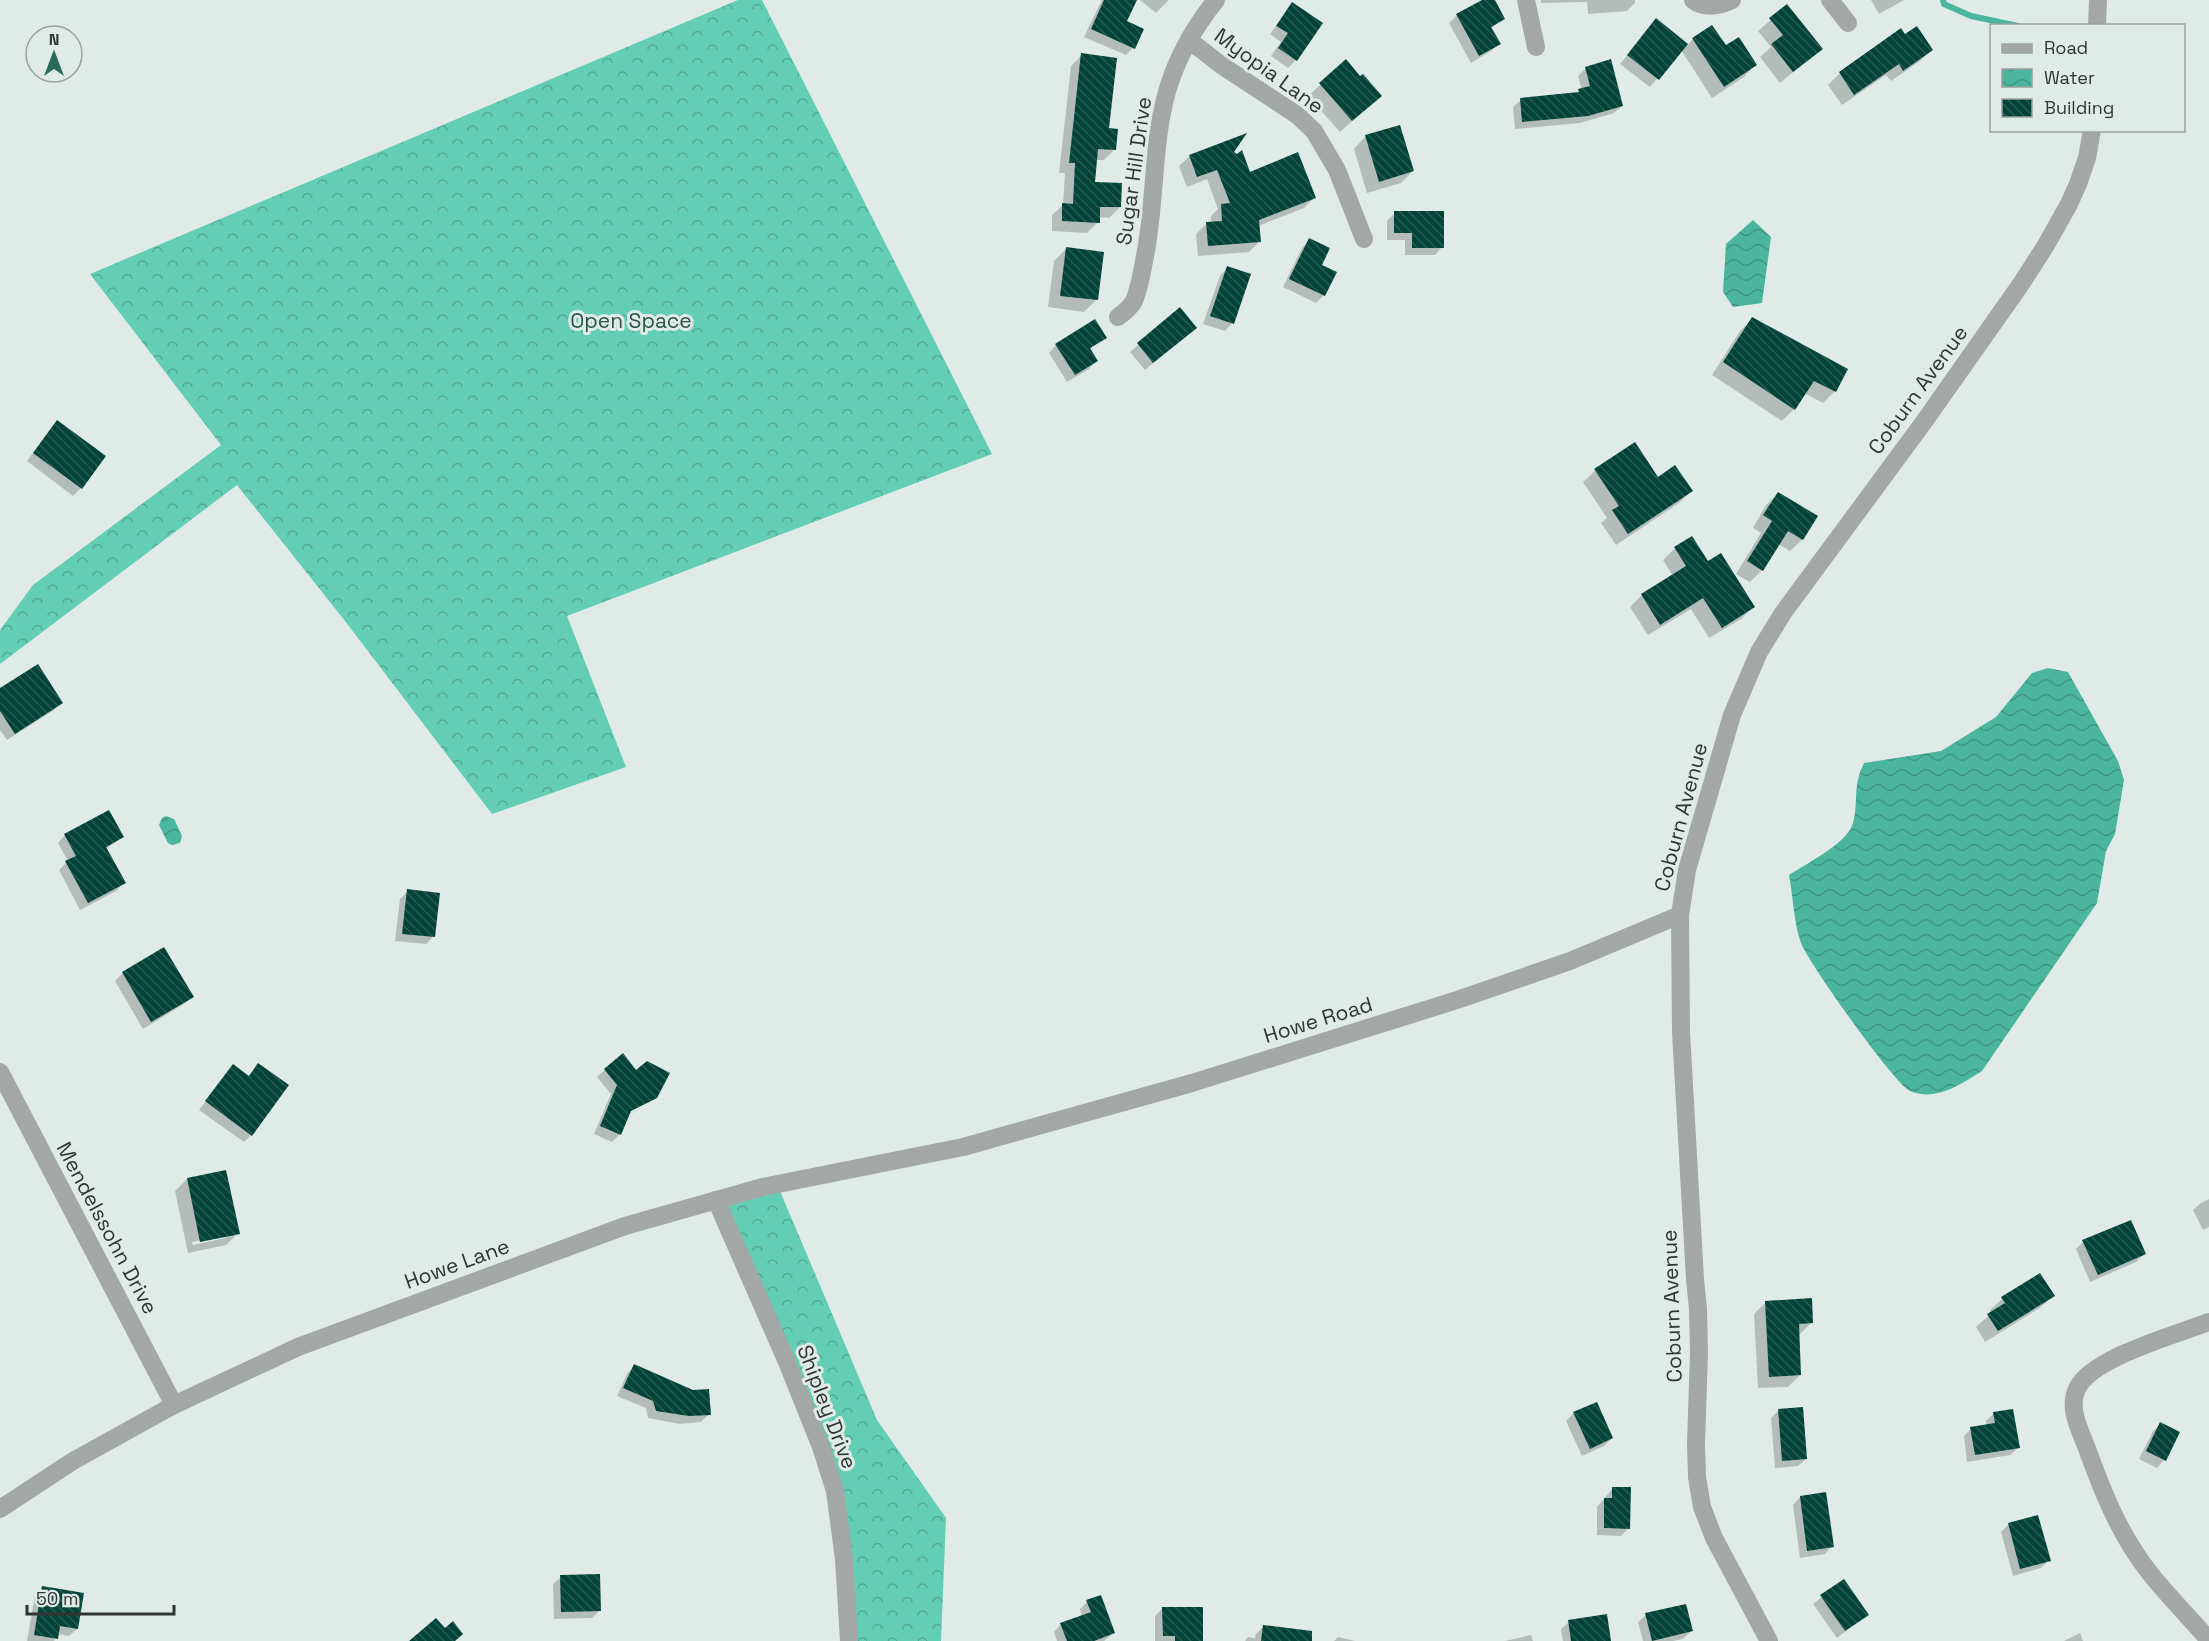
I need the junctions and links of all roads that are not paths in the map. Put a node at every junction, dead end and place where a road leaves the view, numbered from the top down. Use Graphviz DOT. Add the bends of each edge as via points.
graph roads {
  1 [pos="1216,0"];
  2 [pos="1526,0"];
  3 [pos="1693,0"];
  4 [pos="1732,0"];
  5 [pos="1830,0"];
  6 [pos="2098,0"];
  7 [pos="1848,23"];
  8 [pos="2097,24"];
  9 [pos="1189,40"];
  10 [pos="1536,47"];
  11 [pos="2092,132"];
  12 [pos="1364,239"];
  13 [pos="1118,317"];
  14 [pos="1680,915"];
  15 [pos="0,1072"];
  16 [pos="963,1147"];
  17 [pos="716,1200"];
  18 [pos="2209,1322"];
  19 [pos="174,1405"];
  20 [pos="0,1509"];
  21 [pos="2209,1640"];
  22 [pos="849,1641"];
  23 [pos="1769,1641"];
  1 -- 9 [label="street, Sugar Hill Drive"];
  2 -- 10 [label="street"];
  3 -- 4 [label="street" via="1714,6"];
  5 -- 7 [label="street"];
  6 -- 8 [label="street"];
  9 -- 12 [label="street, Myopia Lane" via="1314,131 1337,170"];
  9 -- 13 [label="street, Sugar Hill Drive" via="1168,89 1159,132 1141,279 1134,300"];
  11 -- 14 [label="street, Coburn Avenue" via="2087,158 2069,204 2021,284 1783,613 1759,652 1732,715 1687,870"];
  14 -- 16 [label="street, Howe Road" via="1570,961 1457,1000 1192,1083"];
  14 -- 23 [label="street, Coburn Avenue" via="1681,1032 1698,1308 1697,1478 1702,1507 1714,1538"];
  15 -- 19 [label="street, Mendelssohn Drive"];
  16 -- 17 [label="street, Howe Lane" via="822,1173"];
  17 -- 19 [label="street, Howe Lane" via="625,1226 298,1347"];
  17 -- 22 [label="street, Shipley Drive" via="788,1362 835,1491"];
  18 -- 21 [label="street" via="2101,1365 2077,1388 2074,1401 2075,1417 2113,1514 2148,1571"];
  19 -- 20 [label="street, Howe Lane" via="73,1461"];
}
